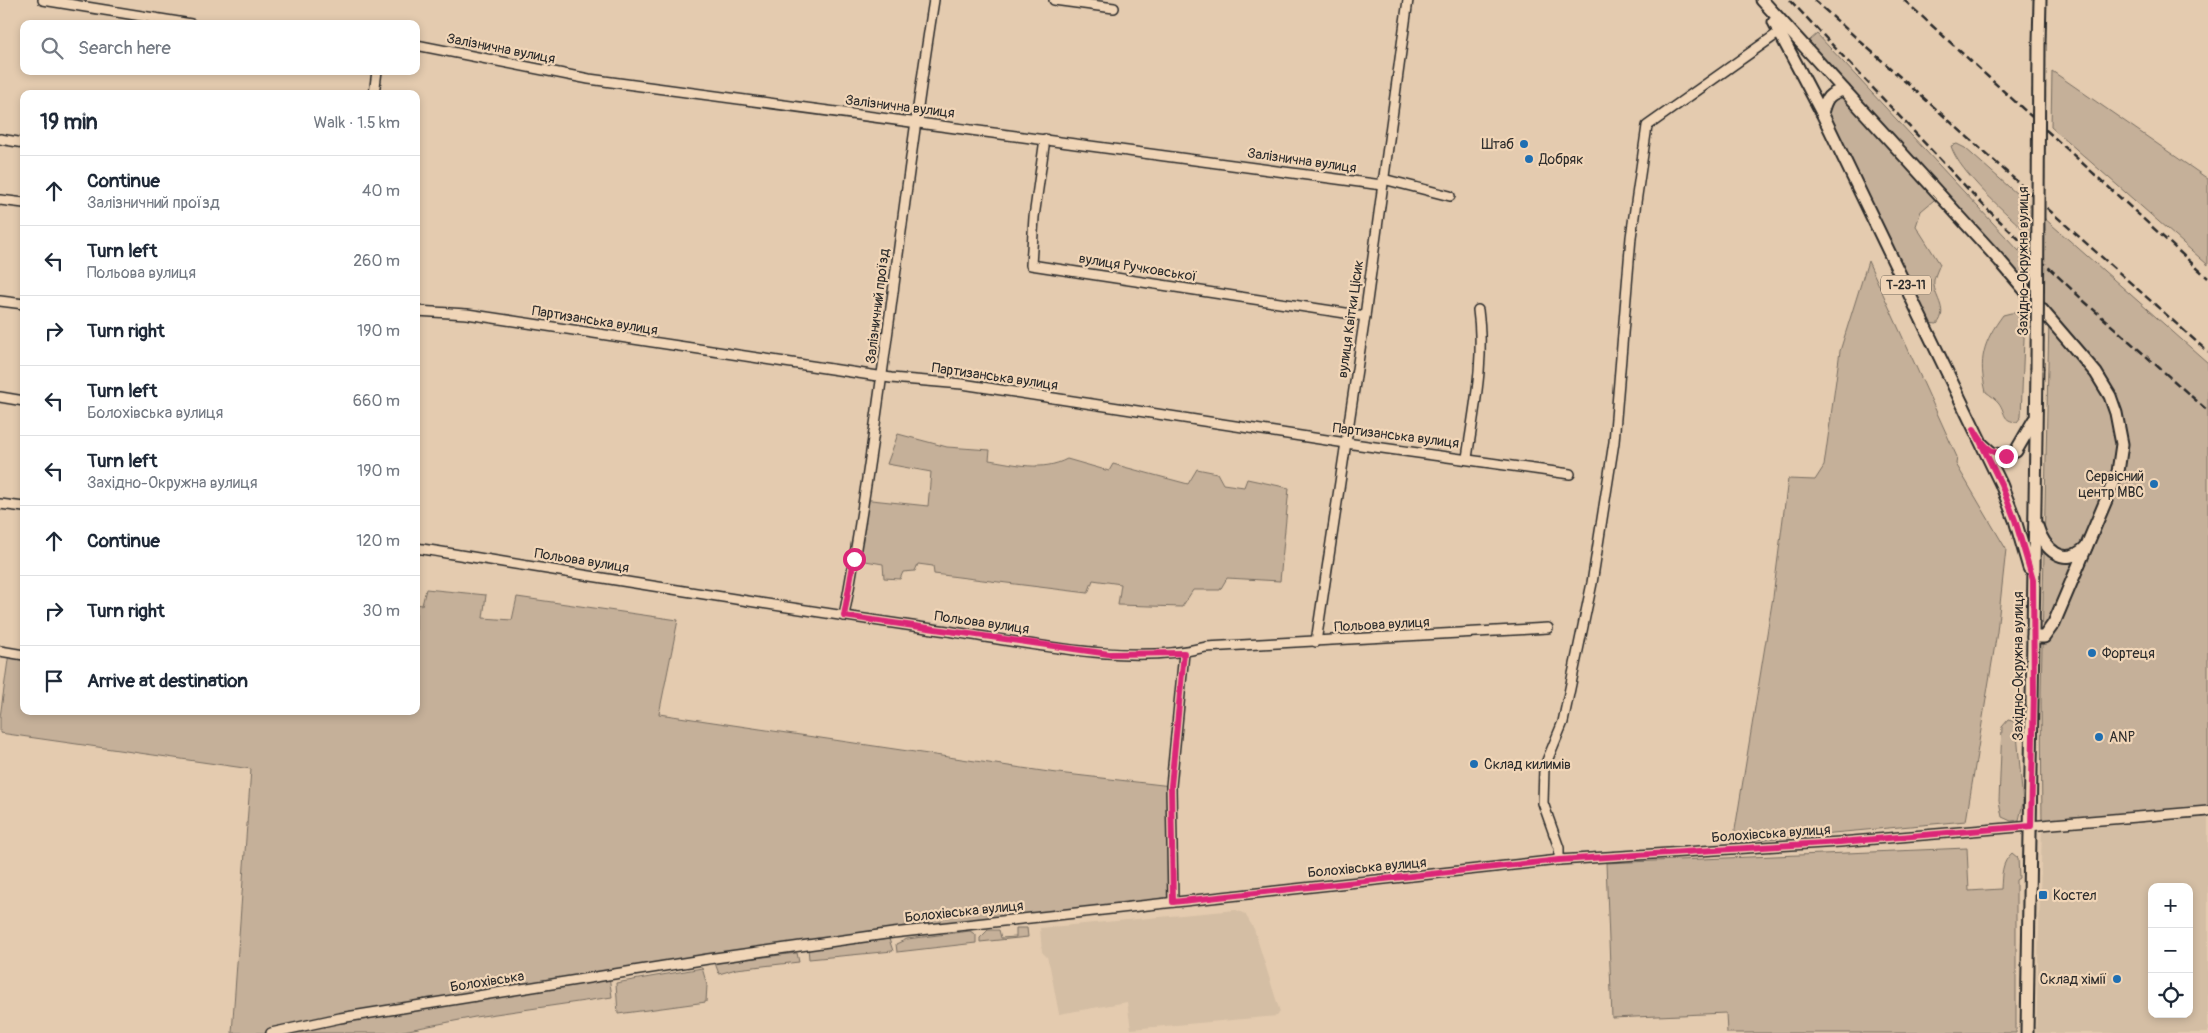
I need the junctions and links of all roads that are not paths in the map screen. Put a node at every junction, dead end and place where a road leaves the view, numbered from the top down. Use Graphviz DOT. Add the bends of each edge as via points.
graph roads {
  1 [pos="43,0"];
  2 [pos="934,0"];
  3 [pos="1054,0"];
  4 [pos="1408,0"];
  5 [pos="1761,0"];
  6 [pos="2040,0"];
  7 [pos="1114,8"];
  8 [pos="166,20"];
  9 [pos="1784,29"];
  10 [pos="420,46"];
  11 [pos="373,75"];
  12 [pos="377,75"];
  13 [pos="376,84"];
  14 [pos="375,90"];
  15 [pos="1844,90"];
  16 [pos="1822,112"];
  17 [pos="915,121"];
  18 [pos="0,139"];
  19 [pos="1045,139"];
  20 [pos="20,142"];
  21 [pos="1383,182"];
  22 [pos="1450,196"];
  23 [pos="0,200"];
  24 [pos="20,202"];
  25 [pos="0,301"];
  26 [pos="20,304"];
  27 [pos="1478,310"];
  28 [pos="420,311"];
  29 [pos="1365,316"];
  30 [pos="881,377"];
  31 [pos="0,397"];
  32 [pos="20,400"];
  33 [pos="2036,416"];
  34 [pos="1974,429"];
  35 [pos="1346,443"];
  36 [pos="1467,458"];
  37 [pos="1570,474"];
  38 [pos="0,504"];
  39 [pos="20,506"];
  40 [pos="2035,509"];
  41 [pos="2086,547"];
  42 [pos="420,549"];
  43 [pos="2033,580"];
  44 [pos="844,616"];
  45 [pos="1548,628"];
  46 [pos="2033,637"];
  47 [pos="1316,642"];
  48 [pos="0,651"];
  49 [pos="1184,653"];
  50 [pos="20,654"];
  51 [pos="2208,811"];
  52 [pos="2031,826"];
  53 [pos="1559,860"];
  54 [pos="1173,902"];
  55 [pos="708,959"];
  56 [pos="271,1033"];
  57 [pos="2027,1033"];
  1 -- 8 [label="street"];
  2 -- 17 [label="street, Залізничний проїзд"];
  3 -- 7 [label="street"];
  4 -- 21 [label="street, вулиця Квітки Цісик"];
  5 -- 9 [label="main road, Т-23-11"];
  6 -- 33 [label="main road, Західно-Окружна вулиця, bridge"];
  9 -- 15 [label="main road, Т-23-11"];
  9 -- 16 [label="main road, Т-23-11"];
  9 -- 53 [label="street" via="1647,126 1630,237 1614,442 1592,583 1563,722 1544,768 1543,803 1560,848"];
  10 -- 17 [label="street, Залізнична вулиця" via="589,79"];
  11 -- 13 [label="street"];
  12 -- 13 [label="street"];
  13 -- 14 [label="street"];
  15 -- 16 [label="main road" via="1832,93 1825,100"];
  15 -- 41 [label="main road, Т-23-11" via="2000,261 2104,386 2116,413 2121,457 2118,472"];
  16 -- 34 [label="main road, Т-23-11"];
  17 -- 19 [label="street, Залізнична вулиця"];
  17 -- 30 [label="street, Залізничний проїзд"];
  18 -- 20 [label="street"];
  19 -- 21 [label="street, Залізнична вулиця"];
  19 -- 29 [label="street, вулиця Ручковської" via="1031,265"];
  21 -- 22 [label="street, Залізнична вулиця"];
  21 -- 29 [label="street, вулиця Квітки Цісик"];
  23 -- 24 [label="street"];
  25 -- 26 [label="street"];
  27 -- 36 [label="street" via="1480,360"];
  28 -- 30 [label="street, Партизанська вулиця" via="467,314"];
  29 -- 35 [label="street, вулиця Квітки Цісик"];
  30 -- 35 [label="street, Партизанська вулиця" via="962,384"];
  30 -- 44 [label="street, Залізничний проїзд"];
  31 -- 32 [label="street"];
  33 -- 34 [label="main road" via="2016,451 2006,456 1992,453 1984,447"];
  33 -- 40 [label="main road, Західно-Окружна вулиця"];
  34 -- 43 [label="main road, Т-23-11" via="2001,484"];
  35 -- 36 [label="street, Партизанська вулиця"];
  35 -- 47 [label="street, вулиця Квітки Цісик"];
  36 -- 37 [label="street, Партизанська вулиця"];
  38 -- 39 [label="street"];
  40 -- 41 [label="main road" via="2042,539 2052,552 2067,556"];
  40 -- 43 [label="main road, Західно-Окружна вулиця"];
  41 -- 46 [label="main road, Т-23-11" via="2047,634"];
  42 -- 44 [label="street, Польова вулиця"];
  43 -- 46 [label="main road, Західно-Окружна вулиця / Т-23-11"];
  44 -- 49 [label="street, Польова вулиця" via="1109,654"];
  45 -- 47 [label="street, Польова вулиця"];
  46 -- 52 [label="main road, Західно-Окружна вулиця / Т-23-11"];
  47 -- 49 [label="street, Польова вулиця" via="1206,647"];
  48 -- 50 [label="street"];
  49 -- 54 [label="street" via="1171,786"];
  51 -- 52 [label="street, Болохівська вулиця"];
  52 -- 53 [label="street, Болохівська вулиця" via="1831,843"];
  52 -- 57 [label="main road, Західно-Окружна вулиця"];
  53 -- 54 [label="street, Болохівська вулиця"];
  54 -- 55 [label="street, Болохівська вулиця" via="883,934"];
  55 -- 56 [label="street, Болохівська" via="340,1018"];
}
